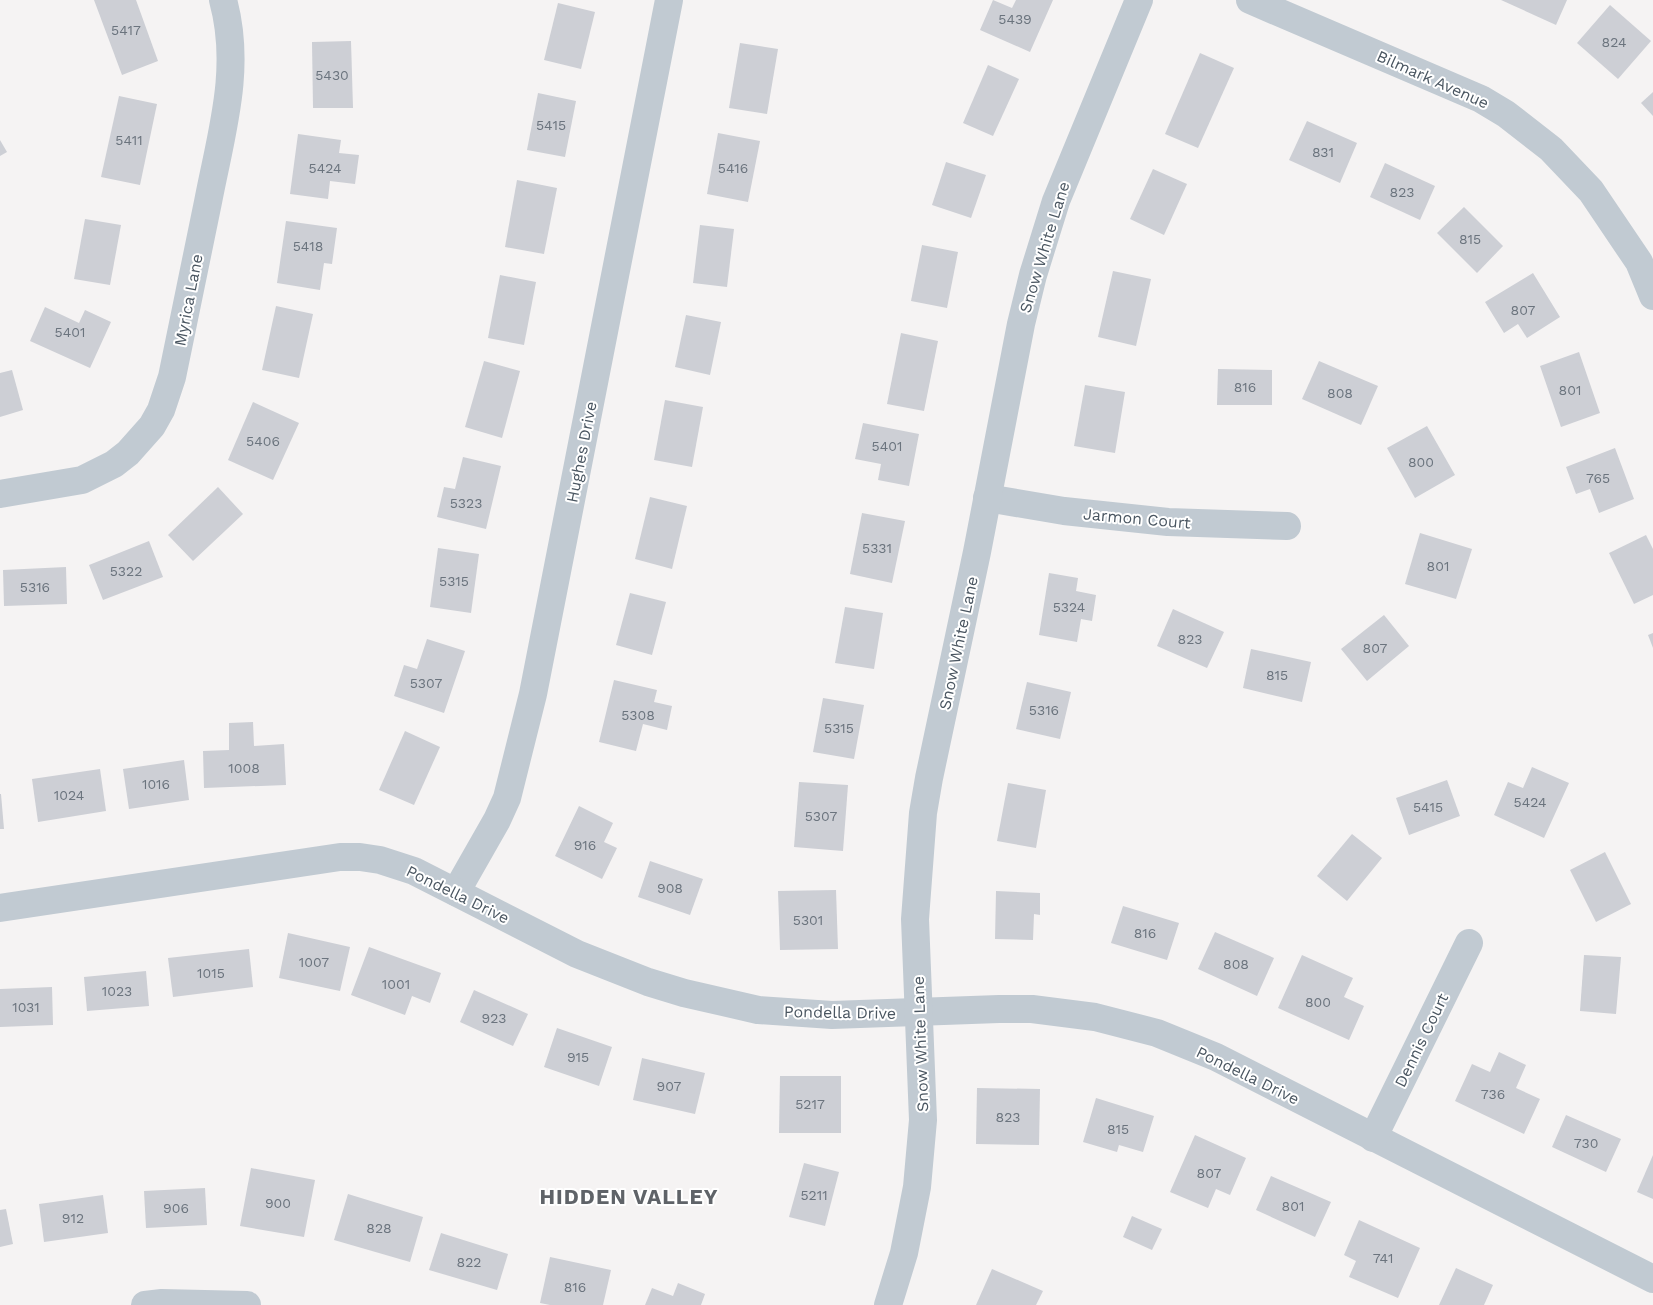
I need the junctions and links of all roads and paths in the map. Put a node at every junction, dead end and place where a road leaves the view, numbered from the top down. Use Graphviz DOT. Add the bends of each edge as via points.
graph roads {
  1 [pos="223,0"];
  2 [pos="669,0"];
  3 [pos="1139,0"];
  4 [pos="1250,0"];
  5 [pos="1653,296"];
  6 [pos="0,494"];
  7 [pos="987,498"];
  8 [pos="1287,526"];
  9 [pos="456,892"];
  10 [pos="0,908"];
  11 [pos="1469,943"];
  12 [pos="918,1012"];
  13 [pos="1374,1138"];
  14 [pos="1653,1279"];
  15 [pos="145,1305"];
  16 [pos="247,1305"];
  17 [pos="888,1305"];
  1 -- 6 [label="street, Myrica Lane" via="229,21 232,60 228,110 172,377 161,410 140,440 114,464 82,480"];
  2 -- 9 [label="street, Hughes Drive" via="534,694 507,798"];
  3 -- 7 [label="street, Snow White Lane" via="1056,201 1033,275 1020,324"];
  4 -- 5 [label="street, Bilmark Avenue" via="1482,99 1506,114 1551,149 1591,191 1638,262"];
  7 -- 8 [label="street, Jarmon Court" via="1064,511 1168,522"];
  7 -- 12 [label="street, Snow White Lane" via="923,813 915,919"];
  9 -- 10 [label="street, Pondella Drive" via="414,871 380,860 340,857"];
  9 -- 12 [label="street, Pondella Drive" via="578,954 684,993 758,1010 832,1015"];
  11 -- 13 [label="street, Dennis Court"];
  12 -- 13 [label="street, Pondella Drive" via="1032,1009 1095,1017 1157,1033 1216,1057"];
  12 -- 17 [label="street, Snow White Lane" via="923,1120 917,1187 904,1253"];
  13 -- 14 [label="street, Pondella Drive"];
  15 -- 16 [label="street"];
}
